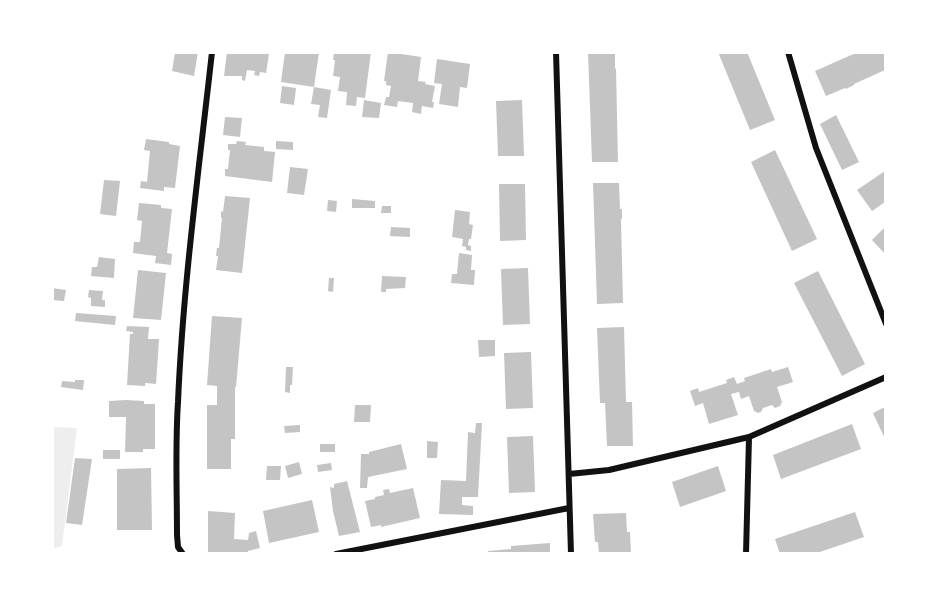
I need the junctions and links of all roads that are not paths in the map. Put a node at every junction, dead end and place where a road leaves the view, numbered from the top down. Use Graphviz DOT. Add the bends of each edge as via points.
graph roads {
  1 [pos="212,52"];
  2 [pos="556,52"];
  3 [pos="788,52"];
  4 [pos="885,324"];
  5 [pos="885,377"];
  6 [pos="749,437"];
  7 [pos="569,474"];
  8 [pos="569,508"];
  9 [pos="183,554"];
  10 [pos="336,554"];
  11 [pos="571,554"];
  12 [pos="746,554"];
  1 -- 9 [label="street" via="179,382 177,535"];
  2 -- 7 [label="street"];
  3 -- 4 [label="street" via="816,148"];
  5 -- 6 [label="street"];
  6 -- 7 [label="street" via="609,470"];
  6 -- 12 [label="street"];
  7 -- 8 [label="street"];
  8 -- 10 [label="street"];
  8 -- 11 [label="street"];
}
